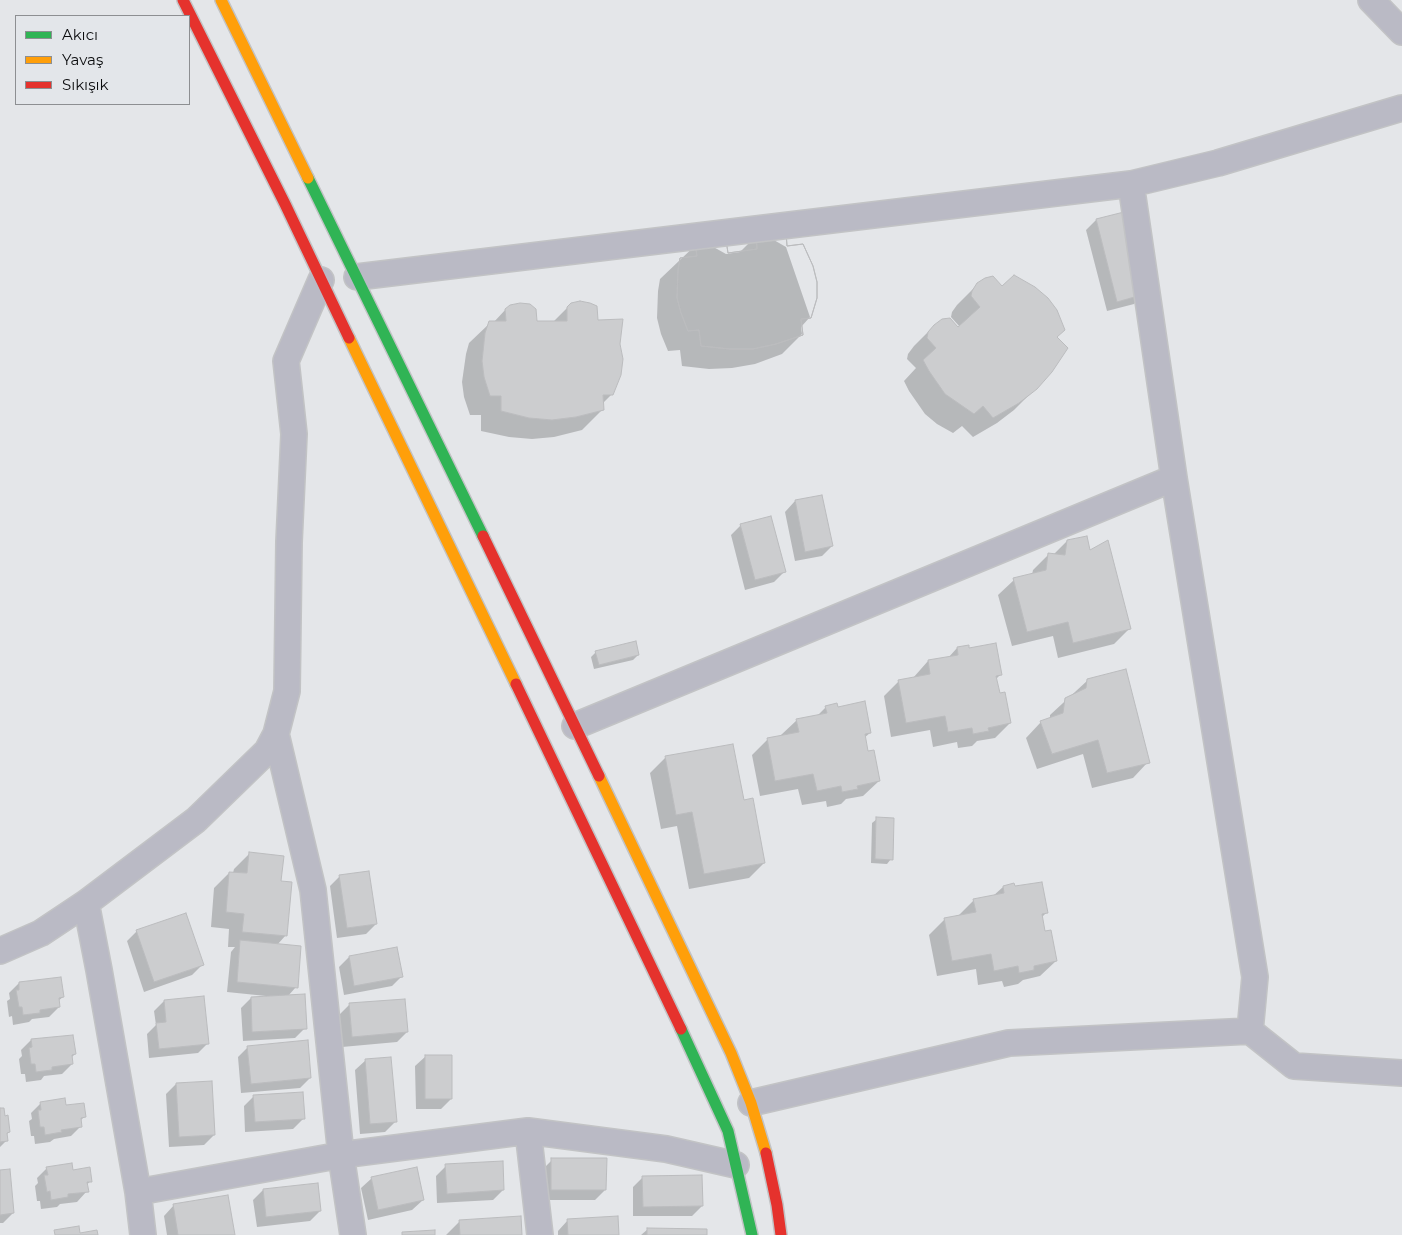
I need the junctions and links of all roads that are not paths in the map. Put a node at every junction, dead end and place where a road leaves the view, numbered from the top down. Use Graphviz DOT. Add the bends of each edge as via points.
graph roads {
  1 [pos="183,0"];
  2 [pos="221,0"];
  3 [pos="1371,0"];
  4 [pos="1402,32"];
  5 [pos="1402,108"];
  6 [pos="1131,184"];
  7 [pos="352,278"];
  8 [pos="326,280"];
  9 [pos="1174,478"];
  10 [pos="575,726"];
  11 [pos="276,734"];
  12 [pos="86,903"];
  13 [pos="0,951"];
  14 [pos="1250,1030"];
  15 [pos="1402,1073"];
  16 [pos="751,1103"];
  17 [pos="528,1131"];
  18 [pos="342,1155"];
  19 [pos="736,1166"];
  20 [pos="138,1192"];
  21 [pos="143,1235"];
  22 [pos="353,1235"];
  23 [pos="540,1235"];
  24 [pos="752,1235"];
  25 [pos="781,1235"];
  1 -- 8 [label="street"];
  2 -- 7 [label="street"];
  3 -- 4 [label="street"];
  5 -- 6 [label="street" via="1218,163"];
  6 -- 7 [label="street"];
  6 -- 9 [label="street"];
  7 -- 10 [label="street"];
  8 -- 11 [label="street" via="286,361 294,434 287,691"];
  8 -- 19 [label="street" via="728,1130"];
  9 -- 10 [label="street"];
  9 -- 14 [label="street" via="1255,977"];
  10 -- 16 [label="street" via="688,960"];
  11 -- 12 [label="street" via="267,751 196,820"];
  11 -- 18 [label="street" via="313,890"];
  12 -- 13 [label="street" via="41,933"];
  12 -- 20 [label="street"];
  14 -- 15 [label="street" via="1294,1066"];
  14 -- 16 [label="street" via="1009,1043"];
  16 -- 25 [label="street" via="766,1153"];
  17 -- 18 [label="street"];
  17 -- 19 [label="street" via="666,1149"];
  17 -- 23 [label="street"];
  18 -- 20 [label="street"];
  18 -- 22 [label="street"];
  19 -- 24 [label="street"];
  20 -- 21 [label="street"];
}
